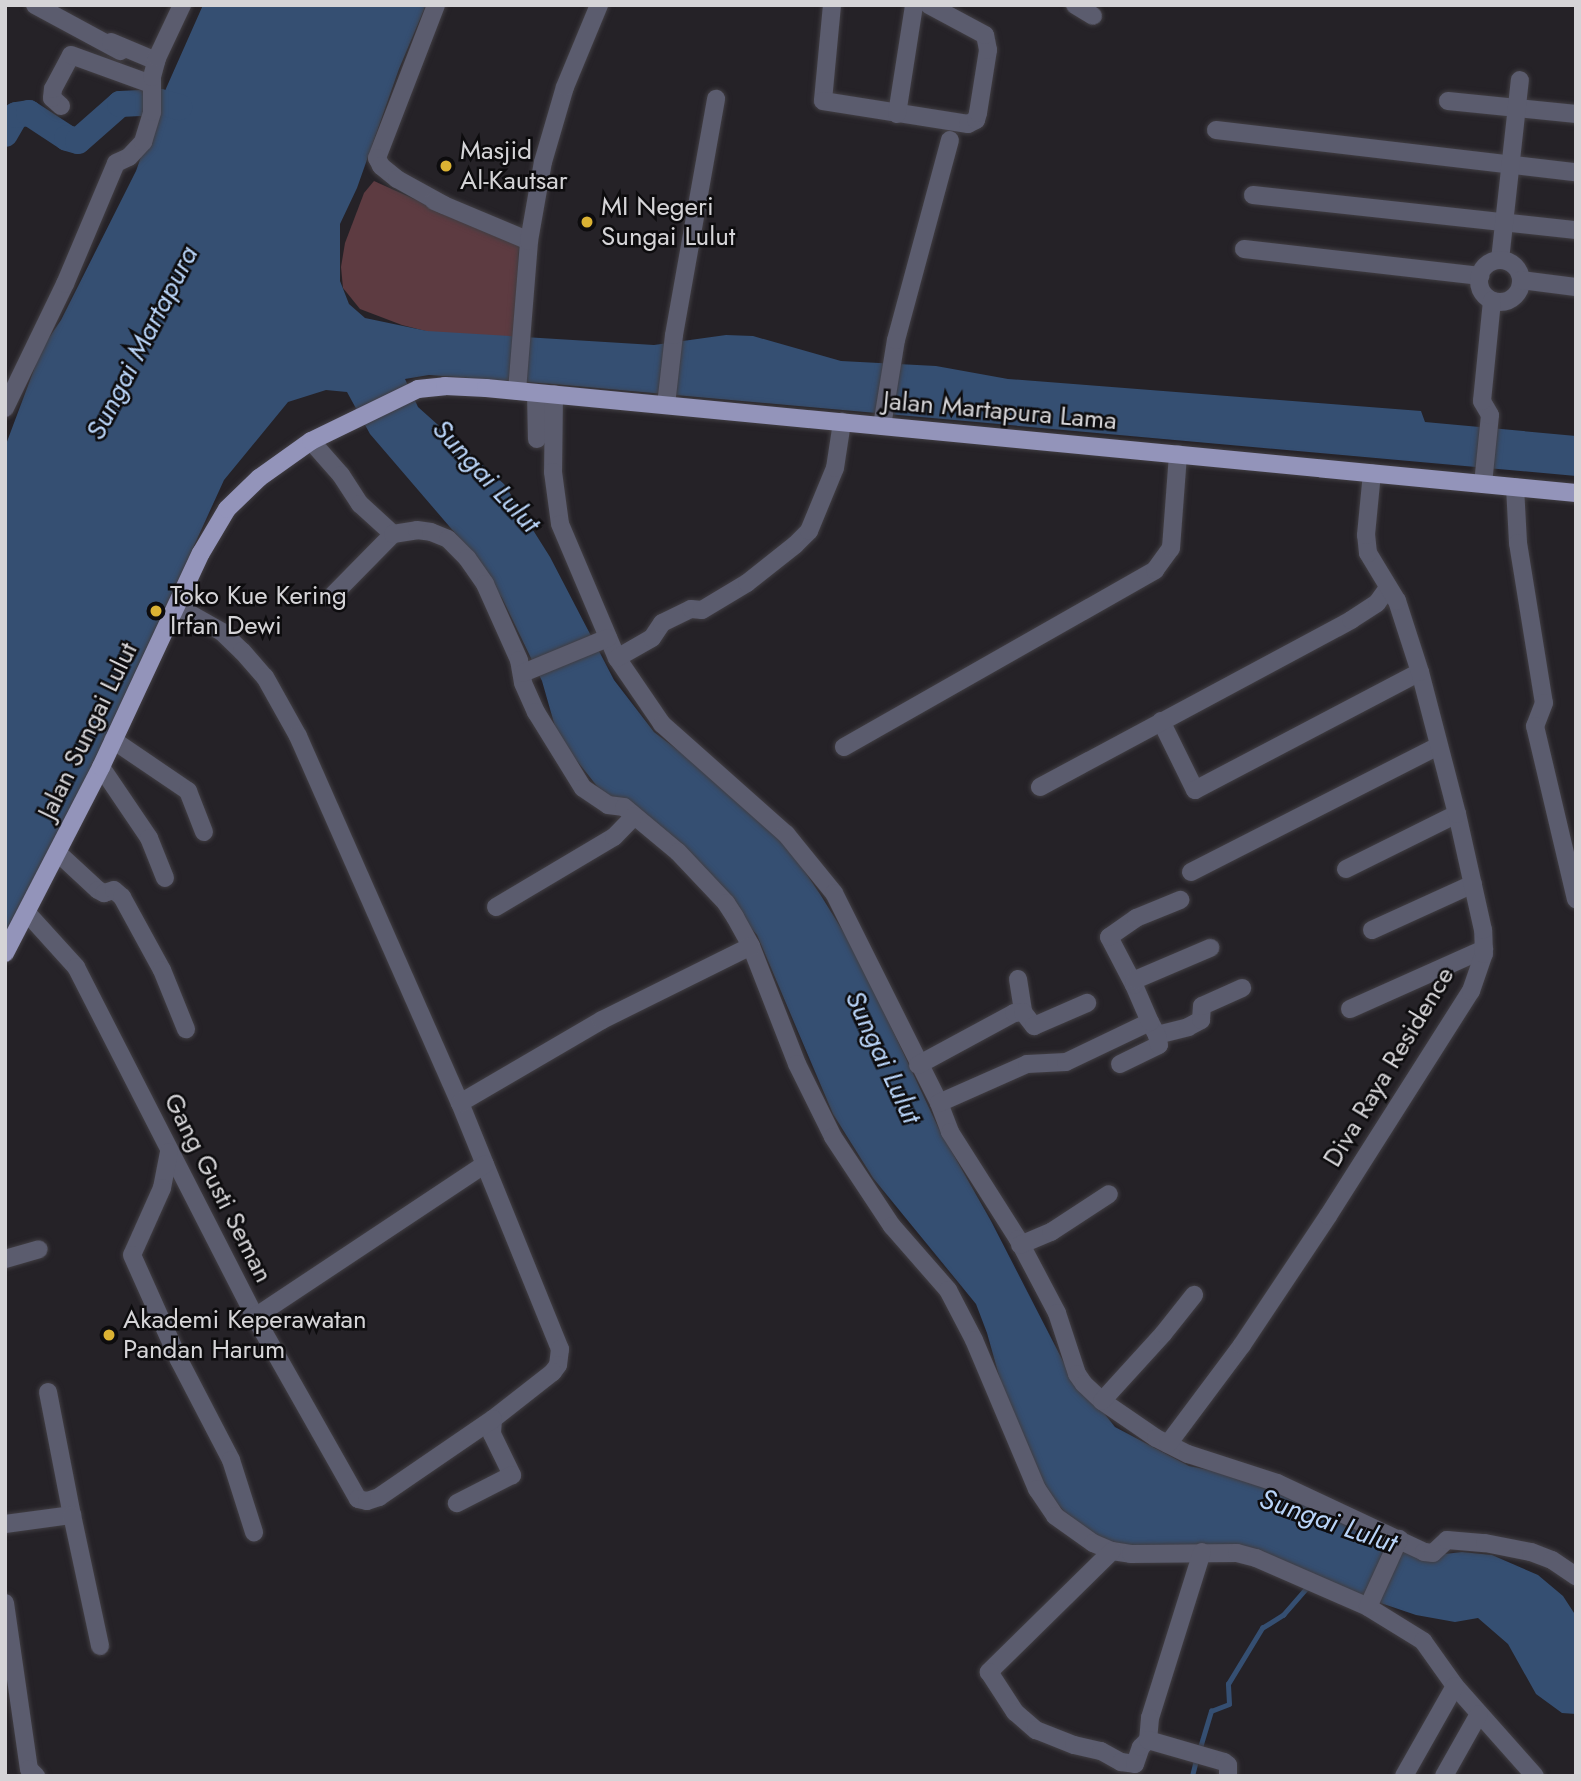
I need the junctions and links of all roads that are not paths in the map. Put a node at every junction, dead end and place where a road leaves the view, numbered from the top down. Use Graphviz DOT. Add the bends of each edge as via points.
graph roads {
  1 [pos="35,5"];
  2 [pos="182,5"];
  3 [pos="436,5"];
  4 [pos="599,5"];
  5 [pos="832,5"];
  6 [pos="914,5"];
  7 [pos="929,5"];
  8 [pos="1075,5"];
  9 [pos="1093,16"];
  10 [pos="156,61"];
  11 [pos="1520,80"];
  12 [pos="151,97"];
  13 [pos="716,99"];
  14 [pos="1448,101"];
  15 [pos="61,106"];
  16 [pos="1517,108"];
  17 [pos="897,114"];
  18 [pos="1576,114"];
  19 [pos="1216,130"];
  20 [pos="950,140"];
  21 [pos="1511,164"];
  22 [pos="1576,172"];
  23 [pos="392,182"];
  24 [pos="1253,195"];
  25 [pos="444,205"];
  26 [pos="1504,222"];
  27 [pos="1576,230"];
  28 [pos="529,241"];
  29 [pos="1244,249"];
  30 [pos="1500,260"];
  31 [pos="1479,276"];
  32 [pos="1521,280"];
  33 [pos="1576,287"];
  34 [pos="1498,300"];
  35 [pos="518,388"];
  36 [pos="418,389"];
  37 [pos="545,393"];
  38 [pos="666,402"];
  39 [pos="5,408"];
  40 [pos="842,422"];
  41 [pos="883,424"];
  42 [pos="537,439"];
  43 [pos="311,441"];
  44 [pos="1178,454"];
  45 [pos="1372,473"];
  46 [pos="1484,477"];
  47 [pos="1515,487"];
  48 [pos="1576,493"];
  49 [pos="393,534"];
  50 [pos="1388,588"];
  51 [pos="332,596"];
  52 [pos="178,607"];
  53 [pos="605,640"];
  54 [pos="617,658"];
  55 [pos="526,672"];
  56 [pos="1420,672"];
  57 [pos="1161,721"];
  58 [pos="113,740"];
  59 [pos="1438,746"];
  60 [pos="844,747"];
  61 [pos="101,767"];
  62 [pos="1040,787"];
  63 [pos="1457,814"];
  64 [pos="634,816"];
  65 [pos="204,832"];
  66 [pos="58,853"];
  67 [pos="1346,869"];
  68 [pos="1192,872"];
  69 [pos="165,878"];
  70 [pos="1473,884"];
  71 [pos="1576,899"];
  72 [pos="1180,900"];
  73 [pos="496,907"];
  74 [pos="28,914"];
  75 [pos="1372,930"];
  76 [pos="751,946"];
  77 [pos="1210,948"];
  78 [pos="1484,949"];
  79 [pos="5,953"];
  80 [pos="1024,978"];
  81 [pos="1134,985"];
  82 [pos="1242,988"];
  83 [pos="1087,1003"];
  84 [pos="1022,1009"];
  85 [pos="1350,1009"];
  86 [pos="1153,1028"];
  87 [pos="186,1029"];
  88 [pos="1120,1064"];
  89 [pos="918,1065"];
  90 [pos="460,1103"];
  91 [pos="939,1103"];
  92 [pos="169,1152"];
  93 [pos="485,1164"];
  94 [pos="1109,1194"];
  95 [pos="1020,1245"];
  96 [pos="39,1250"];
  97 [pos="7,1253"];
  98 [pos="1194,1295"];
  99 [pos="255,1317"];
  100 [pos="48,1392"];
  101 [pos="1101,1401"];
  102 [pos="493,1419"];
  103 [pos="1168,1444"];
  104 [pos="457,1503"];
  105 [pos="72,1515"];
  106 [pos="5,1524"];
  107 [pos="254,1532"];
  108 [pos="1399,1540"];
  109 [pos="1112,1551"];
  110 [pos="1202,1552"];
  111 [pos="1576,1576"];
  112 [pos="5,1603"];
  113 [pos="1369,1606"];
  114 [pos="100,1646"];
  115 [pos="1455,1686"];
  116 [pos="1479,1714"];
  117 [pos="1148,1740"];
  118 [pos="1527,1772"];
  119 [pos="36,1776"];
  120 [pos="1228,1776"];
  121 [pos="1404,1776"];
  122 [pos="1444,1776"];
  1 -- 10 [label="street" via="113,47 109,41"];
  2 -- 10 [label="street"];
  3 -- 25 [label="street" via="377,158 397,179"];
  4 -- 28 [label="street" via="565,87 543,162"];
  5 -- 17 [label="street" via="823,101"];
  6 -- 17 [label="street"];
  7 -- 17 [label="street" via="985,35 988,50 976,120 968,124"];
  8 -- 9 [label="street"];
  10 -- 12 [label="street"];
  11 -- 16 [label="street"];
  12 -- 15 [label="street" via="71,55 53,89 52,98"];
  12 -- 39 [label="street" via="143,142 129,158 116,163"];
  13 -- 38 [label="street"];
  14 -- 16 [label="street"];
  16 -- 18 [label="street"];
  16 -- 21 [label="street"];
  19 -- 21 [label="street"];
  20 -- 41 [label="street" via="893,359"];
  21 -- 22 [label="street"];
  21 -- 26 [label="street"];
  23 -- 25 [label="street"];
  24 -- 26 [label="street"];
  25 -- 28 [label="street"];
  26 -- 27 [label="street"];
  26 -- 30 [label="street"];
  28 -- 35 [label="street"];
  29 -- 31 [label="street"];
  30 -- 31 [label="street" via="1485,266"];
  30 -- 32 [label="street" via="1513,265"];
  31 -- 34 [label="street" via="1480,288"];
  32 -- 33 [label="street"];
  32 -- 34 [label="street" via="1514,295"];
  34 -- 46 [label="street"];
  35 -- 36 [label="main road, Jalan Martapura Lama"];
  35 -- 37 [label="main road, Jalan Martapura Lama"];
  36 -- 43 [label="main road, Jalan Sungai Lulut"];
  37 -- 38 [label="main road, Jalan Martapura Lama"];
  37 -- 42 [label="street"];
  37 -- 53 [label="street" via="560,524"];
  38 -- 40 [label="main road, Jalan Martapura Lama"];
  40 -- 41 [label="main road, Jalan Martapura Lama"];
  40 -- 54 [label="street" via="835,468 808,531 795,545 747,583 702,610 691,609 662,623 652,638"];
  41 -- 44 [label="main road, Jalan Martapura Lama"];
  43 -- 49 [label="street" via="360,504"];
  43 -- 52 [label="main road, Jalan Sungai Lulut" via="259,478 227,509 201,553"];
  44 -- 45 [label="main road, Jalan Martapura Lama"];
  44 -- 60 [label="street" via="1171,548 1156,570"];
  45 -- 46 [label="main road, Jalan Martapura Lama"];
  45 -- 50 [label="street, Diva Raya Residence" via="1368,553"];
  46 -- 47 [label="main road, Jalan Martapura Lama"];
  47 -- 48 [label="main road, Jalan Martapura Lama"];
  47 -- 71 [label="street" via="1518,543 1544,703 1535,726"];
  49 -- 51 [label="street"];
  49 -- 55 [label="street" via="431,532 460,548 485,584"];
  50 -- 56 [label="street, Diva Raya Residence" via="1397,601"];
  50 -- 57 [label="street" via="1377,603 1351,620"];
  52 -- 58 [label="main road, Jalan Sungai Lulut"];
  52 -- 90 [label="street" via="222,632 265,677 280,702 315,770"];
  53 -- 54 [label="street"];
  53 -- 55 [label="street"];
  54 -- 89 [label="street" via="662,724 804,854 849,918"];
  55 -- 64 [label="street" via="523,683 536,712 583,788"];
  56 -- 57 [label="street" via="1195,790"];
  56 -- 59 [label="street, Diva Raya Residence"];
  57 -- 62 [label="street"];
  58 -- 61 [label="main road, Jalan Sungai Lulut"];
  58 -- 65 [label="street" via="187,791"];
  59 -- 63 [label="street, Diva Raya Residence"];
  59 -- 68 [label="street"];
  61 -- 66 [label="main road, Jalan Sungai Lulut"];
  61 -- 69 [label="street" via="149,838"];
  63 -- 67 [label="street"];
  63 -- 70 [label="street, Diva Raya Residence"];
  64 -- 73 [label="street" via="614,837"];
  64 -- 76 [label="street" via="678,852 726,903"];
  66 -- 74 [label="main road, Jalan Sungai Lulut"];
  66 -- 87 [label="street" via="98,890 114,890 122,897 162,970"];
  70 -- 75 [label="street"];
  70 -- 78 [label="street, Diva Raya Residence"];
  72 -- 81 [label="street" via="1136,918 1109,937"];
  74 -- 79 [label="main road, Jalan Sungai Lulut"];
  74 -- 92 [label="street, Gang Gusti Seman" via="76,967"];
  76 -- 90 [label="street" via="602,1020"];
  76 -- 109 [label="street" via="797,1064 833,1137 892,1227 948,1290 1037,1489 1063,1524"];
  77 -- 81 [label="street" via="1135,980"];
  78 -- 85 [label="street"];
  78 -- 103 [label="street, Diva Raya Residence" via="1471,990 1433,1053 1242,1345"];
  80 -- 84 [label="street"];
  81 -- 86 [label="street"];
  82 -- 86 [label="street" via="1202,1006 1201,1020 1195,1023"];
  83 -- 84 [label="street" via="1034,1026"];
  84 -- 89 [label="street"];
  86 -- 88 [label="street" via="1159,1045"];
  86 -- 91 [label="street" via="1066,1062 1027,1064"];
  89 -- 91 [label="street"];
  90 -- 93 [label="street"];
  91 -- 95 [label="street" via="950,1132"];
  92 -- 99 [label="street, Gang Gusti Seman"];
  92 -- 107 [label="street" via="162,1188 132,1255 231,1460"];
  93 -- 99 [label="street"];
  93 -- 102 [label="street" via="560,1349 553,1372"];
  94 -- 95 [label="street" via="1051,1232"];
  95 -- 101 [label="street" via="1057,1312 1077,1374"];
  96 -- 97 [label="street"];
  98 -- 101 [label="street"];
  99 -- 102 [label="street, Gang Gusti Seman" via="362,1502 379,1497"];
  100 -- 105 [label="street"];
  101 -- 103 [label="street"];
  102 -- 104 [label="street" via="492,1434 512,1475"];
  103 -- 108 [label="street" via="1277,1483"];
  105 -- 106 [label="street"];
  105 -- 114 [label="street"];
  108 -- 111 [label="street" via="1433,1553 1447,1541 1531,1552"];
  108 -- 113 [label="street"];
  109 -- 110 [label="street" via="1152,1555"];
  109 -- 117 [label="street" via="989,1672 1015,1712 1037,1730 1135,1764"];
  110 -- 113 [label="street" via="1246,1555"];
  110 -- 117 [label="street" via="1150,1718"];
  112 -- 119 [label="street" via="29,1769"];
  113 -- 115 [label="street" via="1414,1633"];
  115 -- 116 [label="street"];
  115 -- 121 [label="street"];
  116 -- 118 [label="street"];
  116 -- 122 [label="street"];
  117 -- 120 [label="street" via="1228,1765"];
}
